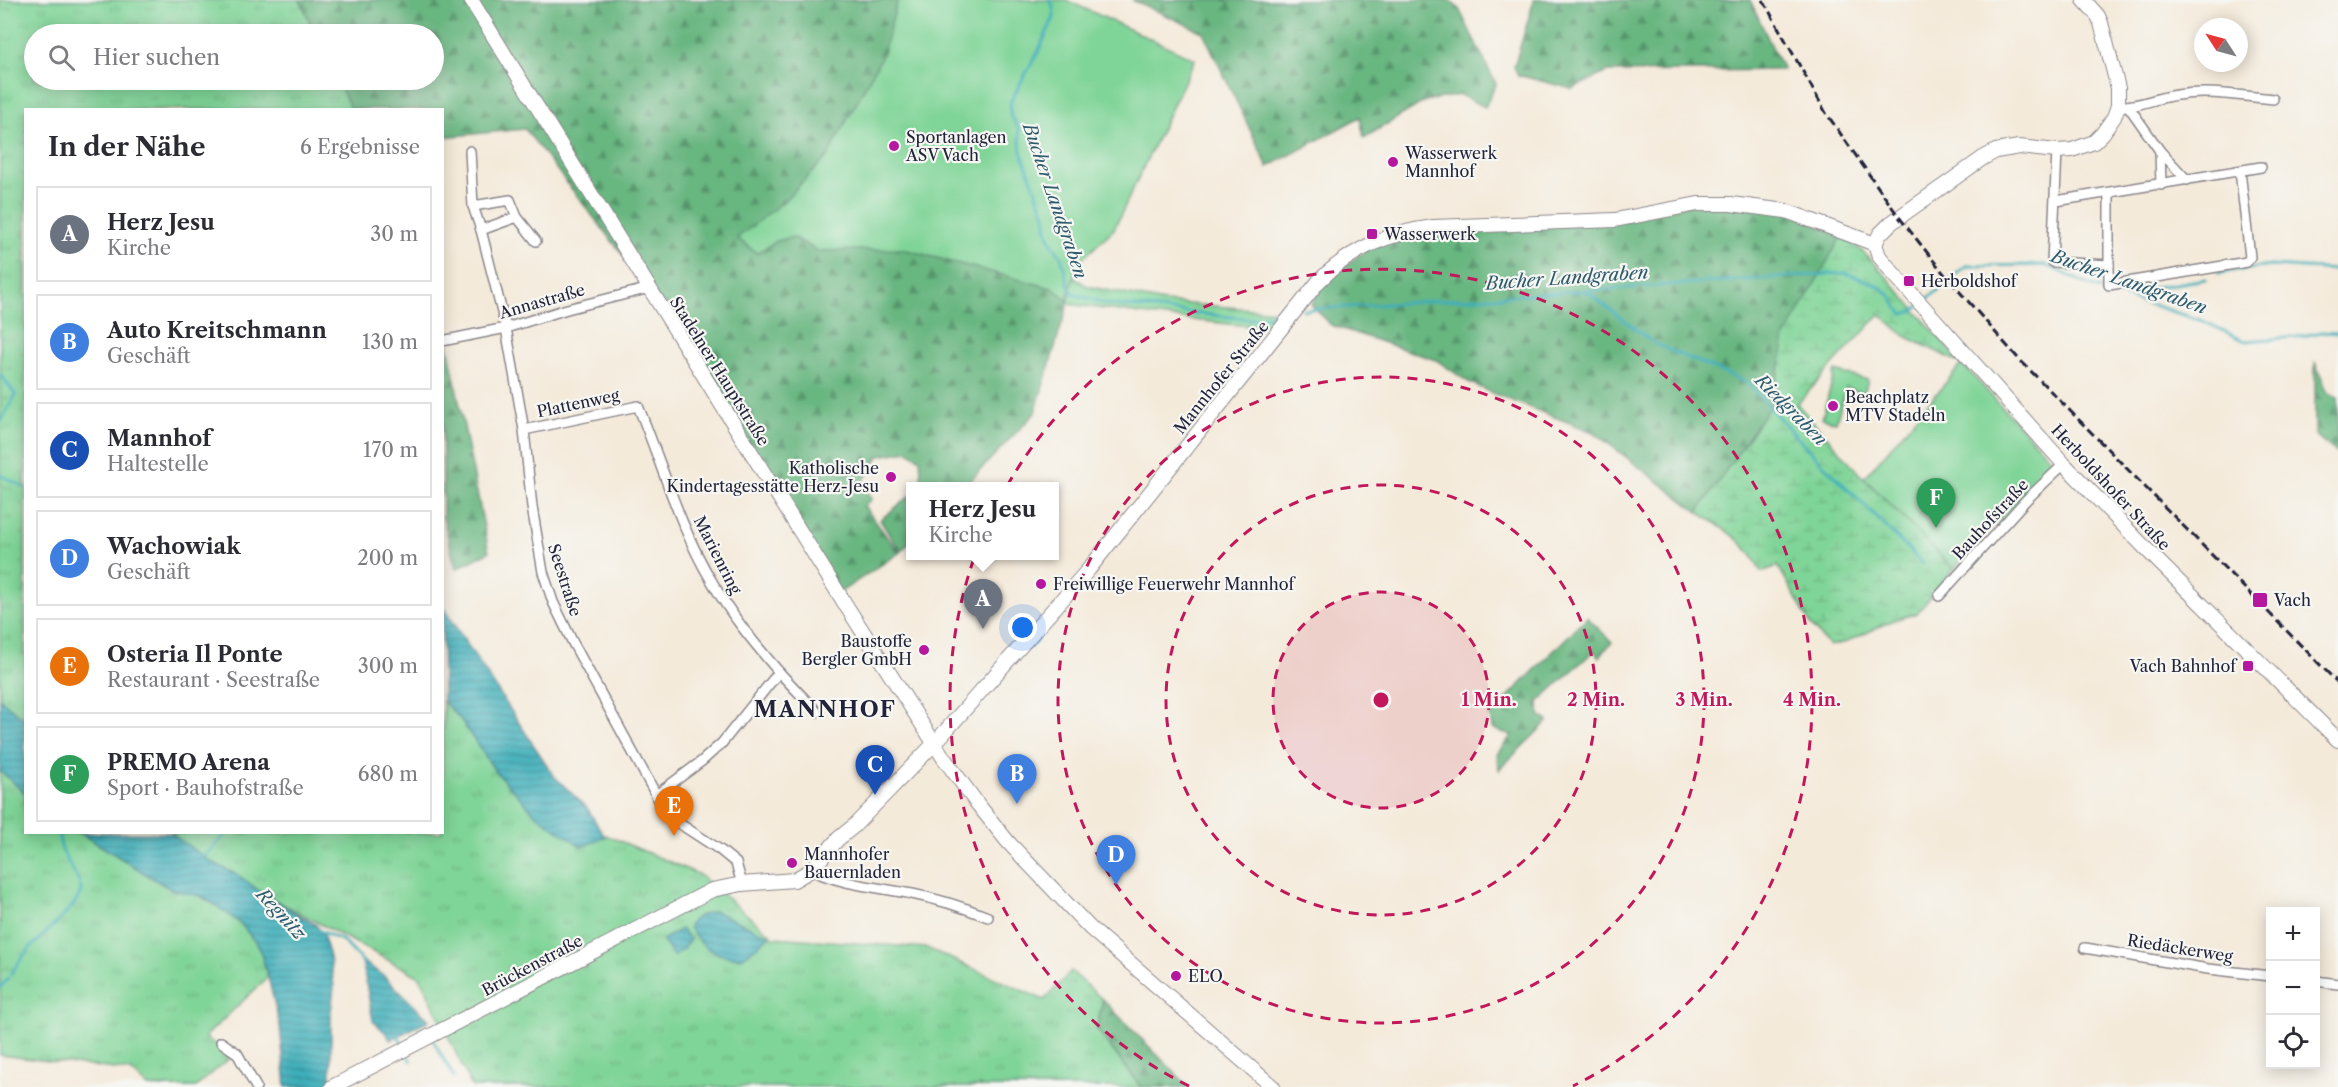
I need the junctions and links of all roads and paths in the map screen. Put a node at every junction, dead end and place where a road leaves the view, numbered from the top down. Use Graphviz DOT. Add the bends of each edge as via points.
graph roads {
  1 [pos="471,0"];
  2 [pos="2084,0"];
  3 [pos="2273,99"];
  4 [pos="2123,107"];
  5 [pos="470,151"];
  6 [pos="2057,151"];
  7 [pos="2160,151"];
  8 [pos="2261,167"];
  9 [pos="2240,171"];
  10 [pos="2187,180"];
  11 [pos="2161,185"];
  12 [pos="2109,194"];
  13 [pos="2056,201"];
  14 [pos="473,206"];
  15 [pos="517,217"];
  16 [pos="481,230"];
  17 [pos="536,241"];
  18 [pos="1875,244"];
  19 [pos="2109,265"];
  20 [pos="650,288"];
  21 [pos="506,328"];
  22 [pos="444,341"];
  23 [pos="638,406"];
  24 [pos="524,430"];
  25 [pos="2064,464"];
  26 [pos="1939,597"];
  27 [pos="779,672"];
  28 [pos="817,712"];
  29 [pos="2338,740"];
  30 [pos="934,744"];
  31 [pos="656,795"];
  32 [pos="811,870"];
  33 [pos="742,884"];
  34 [pos="988,917"];
  35 [pos="2085,948"];
  36 [pos="2266,975"];
  37 [pos="2320,982"];
  38 [pos="2338,984"];
  39 [pos="221,1042"];
  40 [pos="336,1085"];
  41 [pos="256,1087"];
  42 [pos="1274,1087"];
  1 -- 20 [label="street, Stadelner Hauptstraße"];
  2 -- 4 [label="street" via="2101,23"];
  3 -- 4 [label="street" via="2206,92"];
  4 -- 6 [label="street" via="2094,142"];
  4 -- 7 [label="street"];
  5 -- 14 [label="street, Seestraße"];
  6 -- 13 [label="street"];
  6 -- 18 [label="street" via="2013,147 1988,155 1884,229"];
  7 -- 10 [label="street"];
  7 -- 11 [label="street"];
  8 -- 9 [label="street"];
  9 -- 10 [label="street"];
  9 -- 19 [label="street" via="2250,258 2247,262 2109,285"];
  10 -- 11 [label="street"];
  11 -- 12 [label="street"];
  12 -- 13 [label="street"];
  12 -- 19 [label="street"];
  13 -- 19 [label="street" via="2052,262"];
  14 -- 15 [label="street" via="510,200"];
  14 -- 16 [label="street, Seestraße"];
  15 -- 16 [label="street"];
  15 -- 17 [label="street"];
  16 -- 21 [label="street, Seestraße"];
  18 -- 25 [label="street, Herboldshofer Straße" via="1879,256 1910,293"];
  18 -- 30 [label="street, Mannhofer Straße" via="1786,211 1698,204 1615,220 1433,227 1411,230 1365,246 1334,266 1306,296 1089,570"];
  20 -- 21 [label="street, Annastraße"];
  20 -- 30 [label="street, Stadelner Hauptstraße"];
  21 -- 22 [label="street, Annastraße"];
  21 -- 24 [label="street, Seestraße"];
  23 -- 24 [label="street, Plattenweg"];
  23 -- 27 [label="street, Marienring" via="710,579 747,634"];
  24 -- 31 [label="street, Seestraße" via="537,542 553,602"];
  25 -- 26 [label="street, Bauhofstraße" via="2026,500"];
  25 -- 29 [label="street, Herboldshofer Straße"];
  27 -- 28 [label="street, Marienring"];
  27 -- 31 [label="street" via="722,743"];
  30 -- 32 [label="street, Mannhofer Straße"];
  30 -- 42 [label="street, Stadelner Hauptstraße" via="976,802 1049,887 1113,949"];
  31 -- 33 [label="street, Seestraße" via="668,814 736,863"];
  32 -- 33 [label="street, Mannhofer Straße" via="794,880"];
  32 -- 34 [label="street" via="857,885 947,902"];
  33 -- 40 [label="street, Brückenstraße" via="712,890"];
  35 -- 36 [label="street, Riedäckerweg"];
  37 -- 38 [label="street"];
  39 -- 41 [label="street" via="237,1053"];
}
